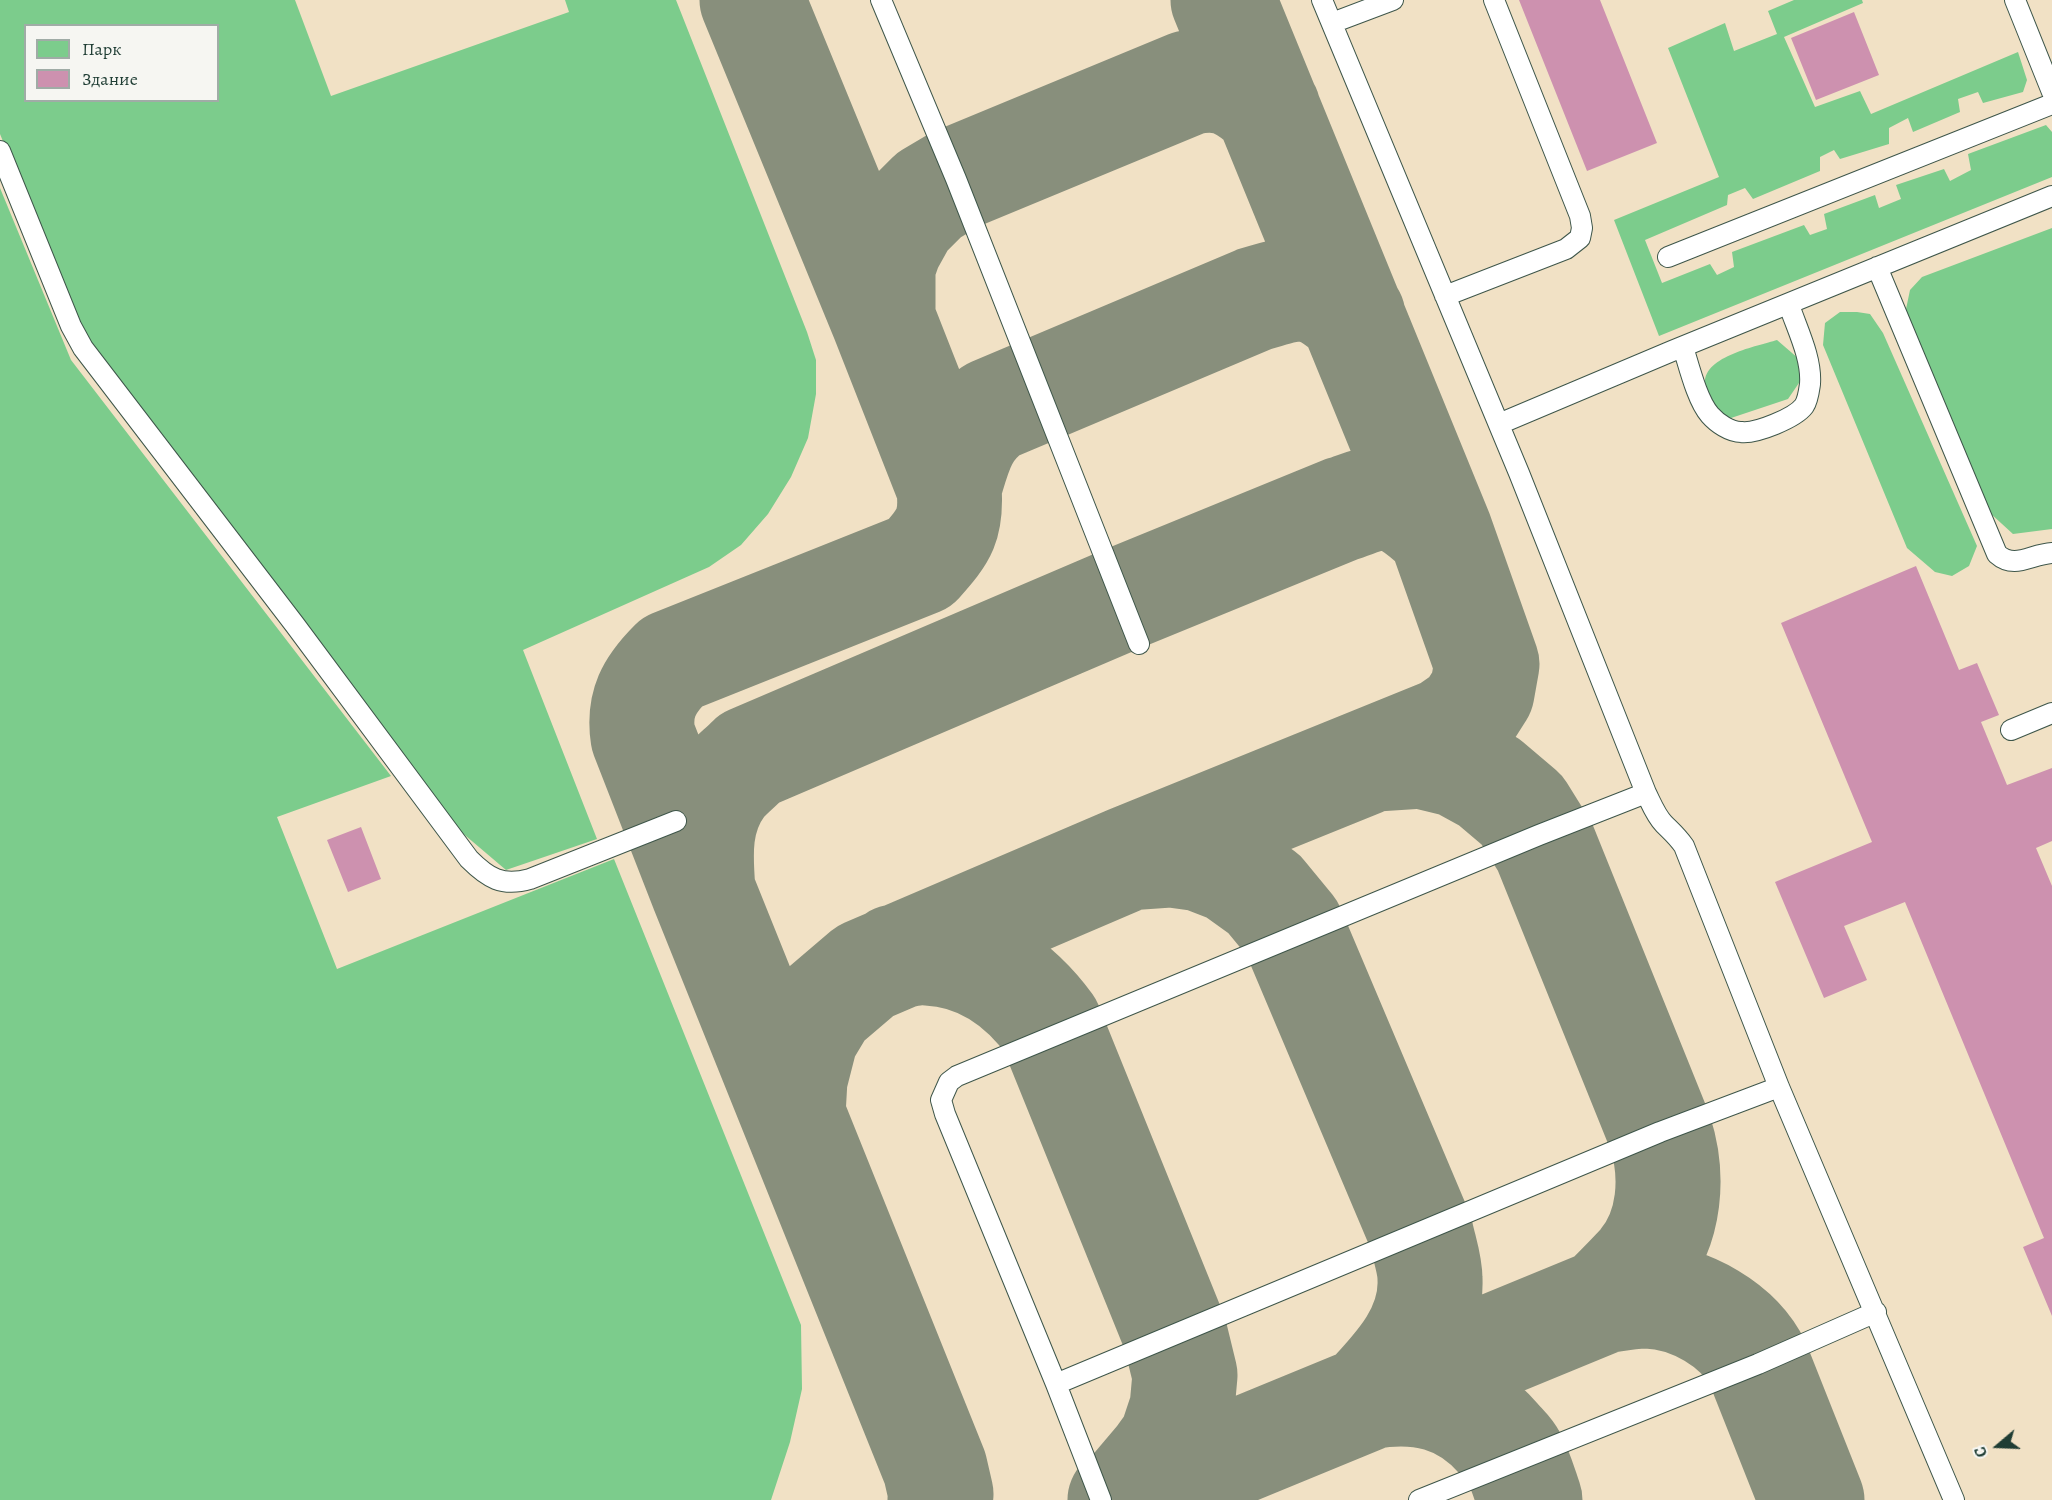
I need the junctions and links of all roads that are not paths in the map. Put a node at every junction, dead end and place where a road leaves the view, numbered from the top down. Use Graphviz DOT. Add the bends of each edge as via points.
graph roads {
  1 [pos="881,0"];
  2 [pos="1322,0"];
  3 [pos="1393,0"];
  4 [pos="1494,0"];
  5 [pos="2015,0"];
  6 [pos="1332,23"];
  7 [pos="2052,92"];
  8 [pos="2052,104"];
  9 [pos="0,151"];
  10 [pos="2052,196"];
  11 [pos="1668,257"];
  12 [pos="1877,267"];
  13 [pos="1446,296"];
  14 [pos="1789,305"];
  15 [pos="1683,347"];
  16 [pos="1499,424"];
  17 [pos="2052,553"];
  18 [pos="1139,644"];
  19 [pos="2052,713"];
  20 [pos="2011,730"];
  21 [pos="1646,793"];
  22 [pos="676,821"];
  23 [pos="1779,1087"];
  24 [pos="1876,1312"];
  25 [pos="1056,1384"];
  26 [pos="1101,1500"];
  27 [pos="1419,1500"];
  28 [pos="1954,1500"];
  1 -- 18 [label="lane"];
  2 -- 6 [label="lane"];
  3 -- 6 [label="lane"];
  4 -- 13 [label="lane" via="1582,228 1580,238 1566,249"];
  5 -- 7 [label="lane"];
  6 -- 13 [label="lane"];
  8 -- 11 [label="lane"];
  9 -- 22 [label="lane" via="82,348 480,870 514,883 530,879"];
  10 -- 12 [label="lane"];
  12 -- 14 [label="lane"];
  12 -- 17 [label="lane" via="1997,554 2013,562"];
  13 -- 16 [label="lane"];
  14 -- 15 [label="lane"];
  14 -- 15 [label="lane" via="1808,361 1810,382 1803,407 1791,417 1755,431 1727,428 1709,414"];
  15 -- 16 [label="lane"];
  16 -- 21 [label="lane"];
  19 -- 20 [label="lane"];
  21 -- 23 [label="lane" via="1664,824 1684,846"];
  21 -- 25 [label="lane" via="949,1082 941,1100 945,1114"];
  23 -- 24 [label="lane"];
  23 -- 25 [label="lane" via="1660,1132"];
  24 -- 27 [label="lane" via="1758,1364"];
  24 -- 28 [label="lane"];
  25 -- 26 [label="lane"];
}
